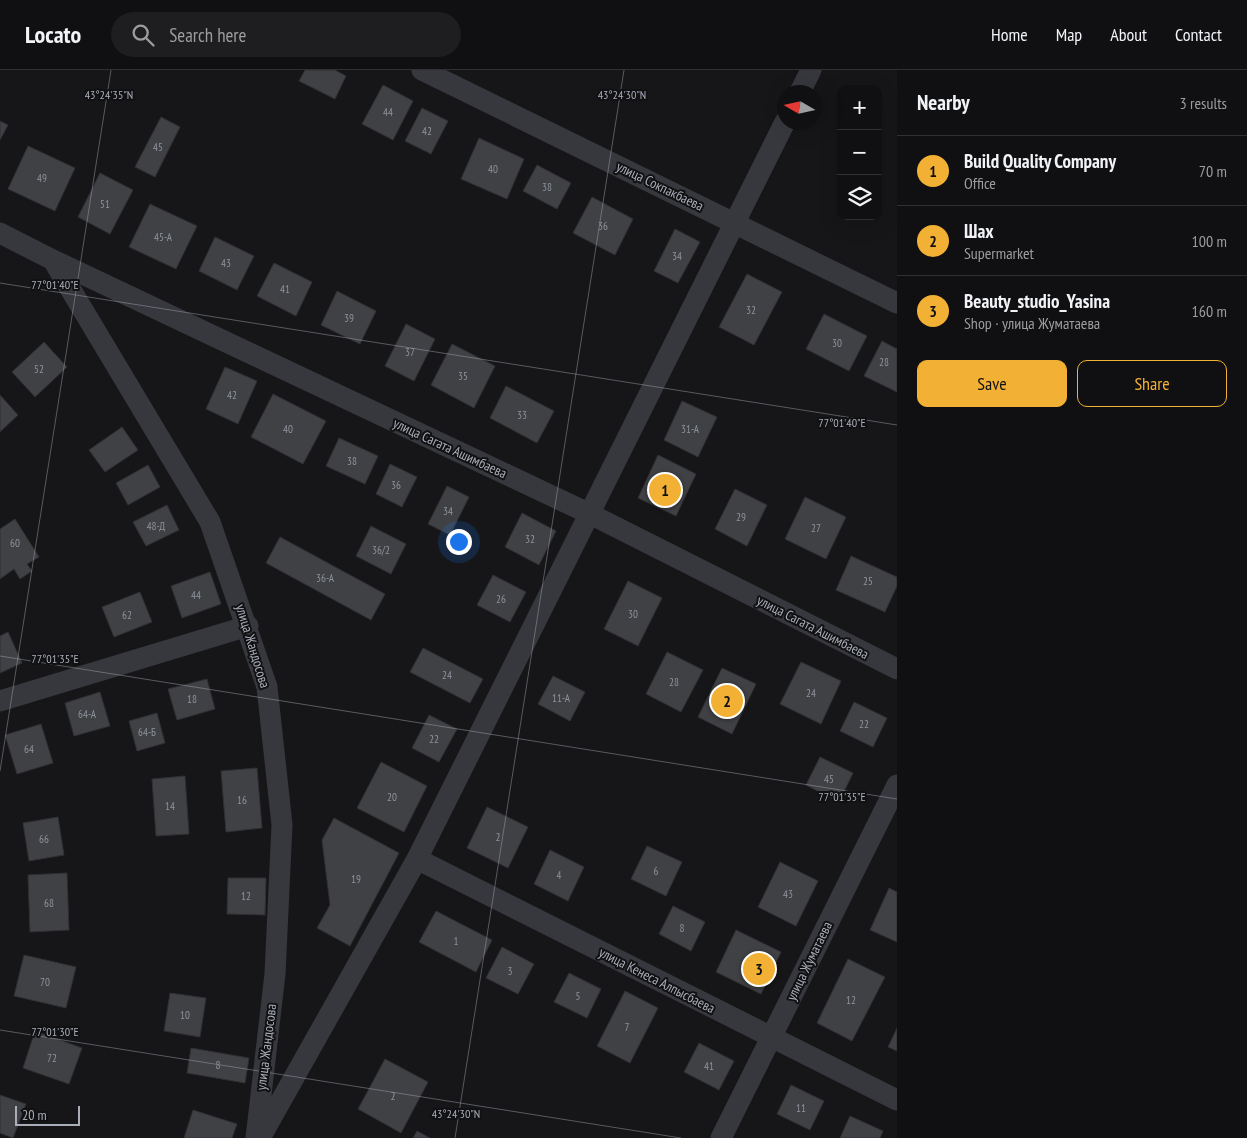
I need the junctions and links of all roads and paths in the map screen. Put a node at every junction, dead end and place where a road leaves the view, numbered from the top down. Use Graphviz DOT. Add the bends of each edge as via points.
graph roads {
  1 [pos="422,70"];
  2 [pos="811,70"];
  3 [pos="804,85"];
  4 [pos="781,130"];
  5 [pos="735,223"];
  6 [pos="0,233"];
  7 [pos="53,260"];
  8 [pos="897,303"];
  9 [pos="590,514"];
  10 [pos="248,626"];
  11 [pos="897,668"];
  12 [pos="0,701"];
  13 [pos="897,785"];
  14 [pos="417,860"];
  15 [pos="772,1037"];
  16 [pos="897,1100"];
  17 [pos="256,1138"];
  18 [pos="260,1138"];
  19 [pos="721,1138"];
  1 -- 5 [label="street, улица Сокпакбаева"];
  2 -- 3 [label="street"];
  4 -- 5 [label="street"];
  5 -- 8 [label="street, улица Сокпакбаева"];
  5 -- 9 [label="street"];
  6 -- 7 [label="street, улица Сагата Ашимбаева"];
  7 -- 9 [label="street, улица Сагата Ашимбаева"];
  7 -- 10 [label="street, улица Жандосова" via="210,522"];
  9 -- 11 [label="street, улица Сагата Ашимбаева"];
  9 -- 14 [label="street"];
  10 -- 12 [label="street"];
  10 -- 17 [label="street, улица Жандосова" via="267,687 282,825 275,974"];
  13 -- 15 [label="street, улица Жуматаева"];
  14 -- 15 [label="street, улица Кенеса Алпысбаева"];
  14 -- 18 [label="street"];
  15 -- 16 [label="street, улица Кенеса Алпысбаева"];
  15 -- 19 [label="street, улица Жуматаева"];
}
